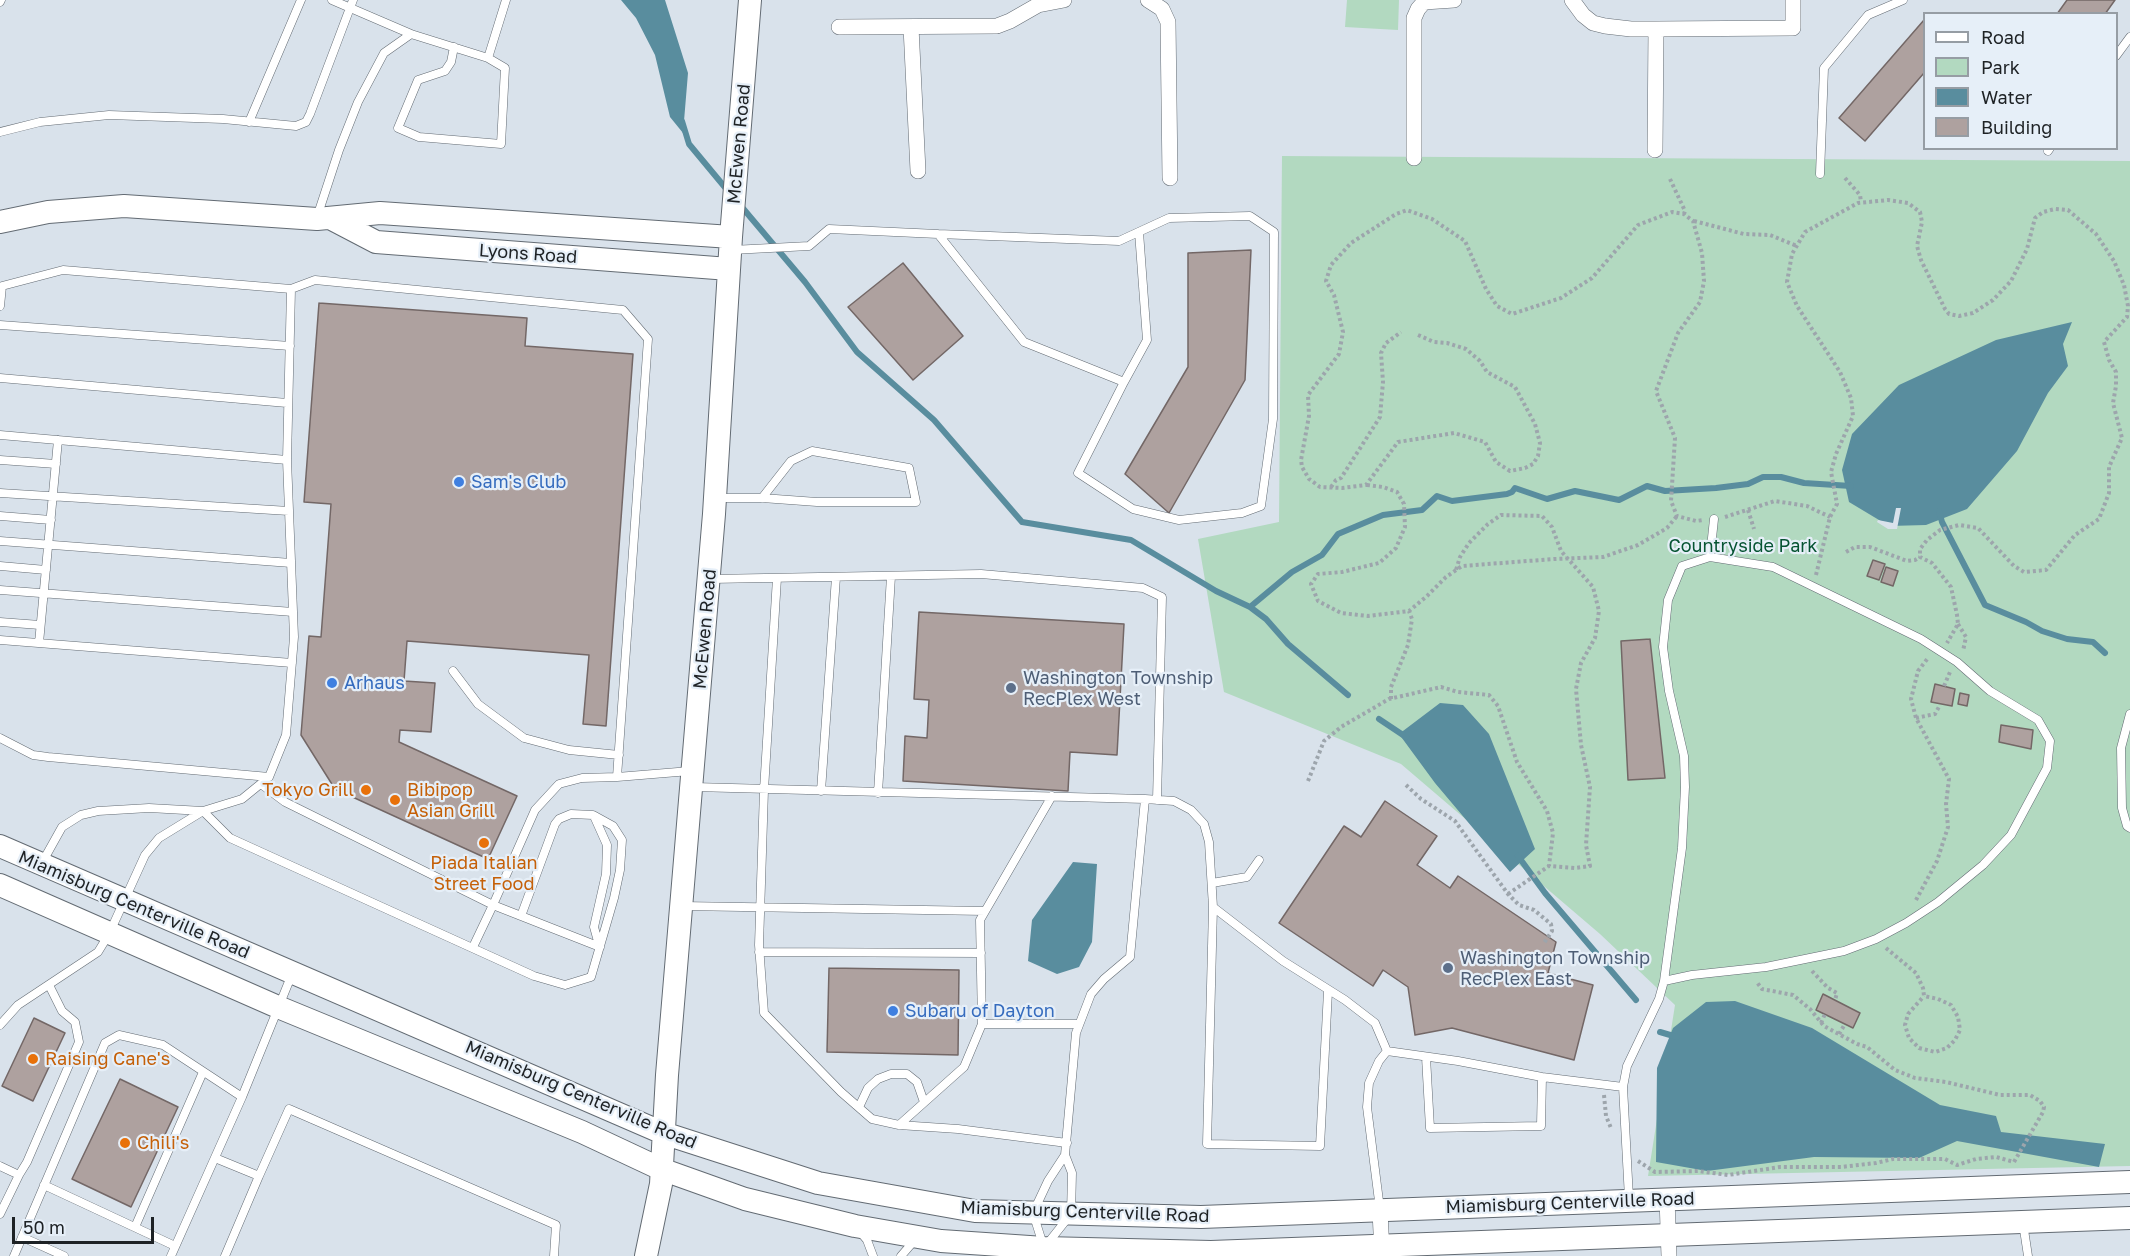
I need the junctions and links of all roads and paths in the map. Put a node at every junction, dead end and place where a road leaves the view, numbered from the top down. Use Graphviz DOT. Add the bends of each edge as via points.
graph roads {
  1 [pos="301,0"];
  2 [pos="332,0"];
  3 [pos="506,0"];
  4 [pos="750,0"];
  5 [pos="1064,0"];
  6 [pos="1148,0"];
  7 [pos="1454,0"];
  8 [pos="1572,0"];
  9 [pos="1793,0"];
  10 [pos="1903,0"];
  11 [pos="352,4"];
  12 [pos="1030,4"];
  13 [pos="838,27"];
  14 [pos="911,27"];
  15 [pos="1656,29"];
  16 [pos="411,34"];
  17 [pos="2130,38"];
  18 [pos="454,47"];
  19 [pos="2118,53"];
  20 [pos="488,57"];
  21 [pos="249,122"];
  22 [pos="0,132"];
  23 [pos="1655,150"];
  24 [pos="1414,158"];
  25 [pos="918,171"];
  26 [pos="1820,174"];
  27 [pos="1170,178"];
  28 [pos="1845,178"];
  29 [pos="1670,179"];
  30 [pos="1861,202"];
  31 [pos="1684,214"];
  32 [pos="324,219"];
  33 [pos="1693,221"];
  34 [pos="0,222"];
  35 [pos="1139,232"];
  36 [pos="938,234"];
  37 [pos="1797,246"];
  38 [pos="730,252"];
  39 [pos="291,290"];
  40 [pos="0,306"];
  41 [pos="0,325"];
  42 [pos="1401,332"];
  43 [pos="1418,335"];
  44 [pos="290,346"];
  45 [pos="0,378"];
  46 [pos="1124,382"];
  47 [pos="287,403"];
  48 [pos="0,435"];
  49 [pos="57,440"];
  50 [pos="0,460"];
  51 [pos="287,460"];
  52 [pos="56,464"];
  53 [pos="1366,485"];
  54 [pos="1331,488"];
  55 [pos="0,493"];
  56 [pos="53,496"];
  57 [pos="715,498"];
  58 [pos="762,498"];
  59 [pos="1748,510"];
  60 [pos="289,511"];
  61 [pos="0,516"];
  62 [pos="1677,516"];
  63 [pos="1830,517"];
  64 [pos="1714,519"];
  65 [pos="51,520"];
  66 [pos="1754,529"];
  67 [pos="0,541"];
  68 [pos="48,546"];
  69 [pos="1846,552"];
  70 [pos="1710,557"];
  71 [pos="1920,557"];
  72 [pos="1569,558"];
  73 [pos="291,563"];
  74 [pos="0,566"];
  75 [pos="46,570"];
  76 [pos="1456,570"];
  77 [pos="891,576"];
  78 [pos="836,577"];
  79 [pos="777,578"];
  80 [pos="709,579"];
  81 [pos="1813,587"];
  82 [pos="0,590"];
  83 [pos="43,593"];
  84 [pos="1409,611"];
  85 [pos="293,612"];
  86 [pos="0,622"];
  87 [pos="40,625"];
  88 [pos="0,640"];
  89 [pos="39,643"];
  90 [pos="1942,651"];
  91 [pos="292,663"];
  92 [pos="453,671"];
  93 [pos="1391,699"];
  94 [pos="1940,705"];
  95 [pos="2130,714"];
  96 [pos="1916,718"];
  97 [pos="0,738"];
  98 [pos="619,755"];
  99 [pos="269,777"];
  100 [pos="617,777"];
  101 [pos="691,779"];
  102 [pos="1308,781"];
  103 [pos="261,784"];
  104 [pos="1406,784"];
  105 [pos="764,790"];
  106 [pos="821,790"];
  107 [pos="879,793"];
  108 [pos="1052,796"];
  109 [pos="1145,799"];
  110 [pos="1157,800"];
  111 [pos="203,811"];
  112 [pos="593,815"];
  113 [pos="2130,828"];
  114 [pos="0,846"];
  115 [pos="1259,860"];
  116 [pos="41,865"];
  117 [pos="1549,866"];
  118 [pos="1212,883"];
  119 [pos="0,885"];
  120 [pos="1508,894"];
  121 [pos="124,902"];
  122 [pos="494,905"];
  123 [pos="681,906"];
  124 [pos="1908,906"];
  125 [pos="760,908"];
  126 [pos="1213,908"];
  127 [pos="985,911"];
  128 [pos="521,916"];
  129 [pos="109,934"];
  130 [pos="1876,939"];
  131 [pos="1544,943"];
  132 [pos="473,947"];
  133 [pos="600,947"];
  134 [pos="759,952"];
  135 [pos="981,953"];
  136 [pos="1809,959"];
  137 [pos="1755,968"];
  138 [pos="292,973"];
  139 [pos="1664,981"];
  140 [pos="49,985"];
  141 [pos="1328,991"];
  142 [pos="1924,996"];
  143 [pos="1835,1000"];
  144 [pos="278,1007"];
  145 [pos="1825,1014"];
  146 [pos="1821,1023"];
  147 [pos="0,1024"];
  148 [pos="982,1024"];
  149 [pos="1079,1024"];
  150 [pos="1845,1024"];
  151 [pos="1839,1034"];
  152 [pos="1387,1050"];
  153 [pos="1426,1056"];
  154 [pos="203,1072"];
  155 [pos="1542,1077"];
  156 [pos="1603,1084"];
  157 [pos="1623,1087"];
  158 [pos="242,1097"];
  159 [pos="924,1102"];
  160 [pos="858,1107"];
  161 [pos="899,1125"];
  162 [pos="663,1133"];
  163 [pos="1614,1134"];
  164 [pos="1067,1143"];
  165 [pos="1065,1155"];
  166 [pos="1632,1156"];
  167 [pos="215,1158"];
  168 [pos="0,1166"];
  169 [pos="661,1169"];
  170 [pos="19,1175"];
  171 [pos="259,1176"];
  172 [pos="2130,1182"];
  173 [pos="44,1185"];
  174 [pos="2021,1186"];
  175 [pos="1667,1198"];
  176 [pos="1630,1200"];
  177 [pos="1380,1211"];
  178 [pos="1033,1213"];
  179 [pos="0,1214"];
  180 [pos="1071,1214"];
  181 [pos="2130,1218"];
  182 [pos="2023,1222"];
  183 [pos="855,1226"];
  184 [pos="135,1227"];
  185 [pos="22,1237"];
  186 [pos="920,1237"];
  187 [pos="1669,1245"];
  188 [pos="175,1246"];
  189 [pos="1044,1248"];
  190 [pos="1382,1250"];
  191 [pos="2027,1255"];
  192 [pos="14,1256"];
  193 [pos="64,1256"];
  194 [pos="171,1256"];
  195 [pos="225,1256"];
  196 [pos="554,1256"];
  197 [pos="646,1256"];
  198 [pos="873,1256"];
  199 [pos="901,1256"];
  1 -- 21 [label="lane"];
  2 -- 11 [label="lane"];
  3 -- 20 [label="lane"];
  4 -- 38 [label="main road, McEwen Road"];
  5 -- 12 [label="street"];
  6 -- 27 [label="street" via="1162,9 1168,22"];
  7 -- 24 [label="street" via="1424,2 1414,18"];
  8 -- 15 [label="street" via="1582,15 1593,22"];
  9 -- 15 [label="street" via="1792,28"];
  10 -- 26 [label="lane" via="1868,15 1824,68"];
  11 -- 16 [label="lane"];
  11 -- 21 [label="lane" via="306,122 296,126"];
  12 -- 14 [label="street" via="1010,21 997,26"];
  13 -- 14 [label="street"];
  14 -- 25 [label="street"];
  15 -- 23 [label="street"];
  16 -- 18 [label="lane"];
  16 -- 32 [label="lane" via="384,53 358,102 339,150"];
  17 -- 19 [label="lane"];
  18 -- 20 [label="lane"];
  18 -- 20 [label="lane" via="445,71 418,80 398,128 419,137 501,144 505,68"];
  21 -- 22 [label="lane" via="109,115 40,122"];
  28 -- 30 [label="path" via="1860,195"];
  29 -- 31 [label="path"];
  30 -- 37 [label="path" via="1805,232"];
  30 -- 71 [label="path" via="1908,203 1920,212 1917,246 1921,260 1950,314 1973,313 1993,300 2011,281 2035,218 2055,209 2068,210 2096,234 2114,261 2128,306 2127,316 2104,342 2116,372 2112,403 2122,438 2109,467 2109,493 2099,519 2075,535 2046,570 2024,572 1978,528 1959,525 1941,530 1927,540 1920,549"];
  31 -- 33 [label="path"];
  31 -- 54 [label="path" via="1672,212 1638,225 1592,278 1561,298 1512,314 1497,306 1485,289 1465,241 1432,219 1407,210 1396,213 1351,243 1330,265 1326,281 1343,332 1339,354 1308,395 1309,416 1300,460 1309,480"];
  32 -- 34 [label="main road, Lyons Road" via="124,206 48,212"];
  32 -- 38 [label="main road, Lyons Road" via="380,213"];
  32 -- 38 [label="main road, Lyons Road" via="376,242"];
  33 -- 37 [label="path" via="1744,234 1770,235"];
  33 -- 62 [label="path" via="1702,253 1704,281 1700,302 1678,333 1656,391 1675,438 1671,501"];
  35 -- 36 [label="lane" via="1119,241"];
  35 -- 46 [label="lane" via="1147,340"];
  35 -- 46 [label="lane" via="1169,218 1250,216 1274,232 1273,419 1261,506 1242,513 1179,519 1133,509 1078,474"];
  36 -- 38 [label="lane" via="829,229 808,246"];
  36 -- 46 [label="lane" via="1024,342"];
  37 -- 63 [label="path" via="1787,282 1851,398 1852,416 1831,472 1837,504"];
  38 -- 57 [label="main road, McEwen Road"];
  39 -- 40 [label="lane" via="63,270 2,286"];
  39 -- 44 [label="lane"];
  39 -- 98 [label="lane" via="315,280 623,310 648,339"];
  41 -- 44 [label="lane"];
  42 -- 54 [label="path" via="1386,343 1381,353 1380,417"];
  43 -- 53 [label="path" via="1466,349 1487,372 1515,387 1535,424 1540,443 1538,456 1533,464 1510,471 1496,462 1485,442 1454,433 1409,440 1398,442"];
  44 -- 47 [label="lane"];
  45 -- 47 [label="lane"];
  47 -- 51 [label="lane"];
  48 -- 49 [label="lane"];
  49 -- 51 [label="lane"];
  49 -- 52 [label="lane"];
  50 -- 52 [label="lane"];
  51 -- 60 [label="lane"];
  52 -- 56 [label="lane"];
  53 -- 54 [label="path"];
  53 -- 84 [label="path" via="1396,492 1404,504 1405,527 1396,549 1379,563 1318,574 1311,584 1318,601 1341,613 1368,616"];
  55 -- 56 [label="lane"];
  56 -- 60 [label="lane"];
  56 -- 65 [label="lane"];
  57 -- 58 [label="lane"];
  57 -- 80 [label="main road, McEwen Road"];
  58 -- 58 [label="lane" via="817,502 916,502 909,468 812,451 792,461"];
  59 -- 63 [label="path" via="1774,501 1807,506"];
  59 -- 64 [label="path"];
  59 -- 66 [label="path"];
  60 -- 73 [label="lane"];
  61 -- 65 [label="lane"];
  62 -- 64 [label="path" via="1696,521"];
  62 -- 72 [label="path" via="1667,528 1638,545 1604,557"];
  63 -- 81 [label="path"];
  64 -- 70 [label="lane"];
  65 -- 68 [label="lane"];
  67 -- 68 [label="lane"];
  68 -- 73 [label="lane"];
  68 -- 75 [label="lane"];
  69 -- 71 [label="path" via="1855,547 1870,547 1907,561"];
  70 -- 81 [label="lane" via="1773,567"];
  70 -- 139 [label="lane" via="1682,566 1668,600 1663,646 1684,756 1685,787 1682,848"];
  71 -- 90 [label="path" via="1932,563 1951,587 1958,624"];
  72 -- 76 [label="path" via="1462,566"];
  72 -- 76 [label="path" via="1542,516 1501,515 1469,543"];
  72 -- 117 [label="path" via="1593,587 1599,611 1595,638 1581,663 1576,689 1590,787 1586,845 1590,866"];
  73 -- 85 [label="lane"];
  74 -- 75 [label="lane"];
  75 -- 83 [label="lane"];
  76 -- 84 [label="path"];
  77 -- 78 [label="lane"];
  77 -- 107 [label="lane"];
  77 -- 110 [label="lane" via="981,574 1143,588 1162,597"];
  78 -- 79 [label="lane"];
  78 -- 106 [label="lane"];
  79 -- 80 [label="lane"];
  79 -- 105 [label="lane"];
  80 -- 101 [label="main road, McEwen Road"];
  81 -- 90 [label="lane"];
  82 -- 83 [label="lane"];
  83 -- 85 [label="lane"];
  83 -- 87 [label="lane"];
  84 -- 93 [label="path" via="1412,619 1408,645 1391,687"];
  85 -- 91 [label="lane"];
  86 -- 87 [label="lane"];
  87 -- 89 [label="lane"];
  88 -- 89 [label="lane"];
  89 -- 91 [label="lane"];
  90 -- 96 [label="path" via="1930,655 1918,671 1911,699"];
  90 -- 130 [label="lane" via="1990,691 2038,720 2050,741 2047,768 2011,835 1983,865 1938,902"];
  91 -- 99 [label="lane" via="286,735"];
  92 -- 98 [label="lane" via="478,704 524,738 568,750"];
  93 -- 102 [label="path" via="1324,741"];
  93 -- 117 [label="path" via="1441,687 1489,695 1498,706 1517,762 1547,811 1553,833"];
  94 -- 96 [label="path" via="1935,714"];
  95 -- 113 [label="lane" via="2121,748 2122,808"];
  96 -- 124 [label="path" via="1948,779 1948,827 1937,861 1917,899"];
  97 -- 99 [label="lane" via="33,755"];
  98 -- 100 [label="lane"];
  99 -- 103 [label="lane"];
  100 -- 101 [label="lane"];
  100 -- 122 [label="lane" via="582,778 559,784 535,810"];
  101 -- 105 [label="lane"];
  101 -- 123 [label="main road, McEwen Road"];
  103 -- 111 [label="lane" via="242,799"];
  103 -- 122 [label="lane" via="285,802"];
  104 -- 120 [label="path" via="1455,821"];
  105 -- 106 [label="lane"];
  105 -- 125 [label="lane"];
  106 -- 107 [label="lane"];
  107 -- 108 [label="lane"];
  108 -- 109 [label="lane"];
  108 -- 127 [label="lane"];
  109 -- 110 [label="lane"];
  109 -- 149 [label="lane" via="1130,957 1091,994"];
  110 -- 118 [label="lane" via="1174,801 1191,810 1204,824"];
  111 -- 116 [label="lane" via="149,808 81,815 62,827"];
  111 -- 121 [label="lane" via="159,838 146,855"];
  111 -- 132 [label="lane" via="230,838"];
  112 -- 128 [label="lane" via="571,814 555,824"];
  112 -- 133 [label="lane" via="607,845 606,874 594,927"];
  112 -- 133 [label="lane" via="613,826 622,840 620,870"];
  114 -- 116 [label="main road, Miamisburg Centerville Road"];
  115 -- 118 [label="lane" via="1247,877"];
  116 -- 121 [label="main road, Miamisburg Centerville Road"];
  117 -- 120 [label="path"];
  118 -- 126 [label="lane"];
  119 -- 129 [label="main road, Miamisburg Centerville Road"];
  120 -- 131 [label="path" via="1551,924 1552,931"];
  121 -- 129 [label="lane"];
  121 -- 138 [label="main road, Miamisburg Centerville Road"];
  122 -- 128 [label="lane"];
  122 -- 132 [label="lane"];
  123 -- 125 [label="lane"];
  123 -- 162 [label="main road, McEwen Road"];
  125 -- 127 [label="lane"];
  125 -- 134 [label="lane"];
  126 -- 141 [label="lane"];
  126 -- 141 [label="lane" via="1207,1144 1320,1146"];
  127 -- 135 [label="lane" via="980,920"];
  128 -- 133 [label="lane"];
  129 -- 140 [label="lane" via="98,952"];
  129 -- 144 [label="main road, Miamisburg Centerville Road"];
  130 -- 136 [label="lane"];
  130 -- 142 [label="path" via="1916,973"];
  132 -- 133 [label="lane" via="534,976 565,985 591,977"];
  134 -- 135 [label="lane"];
  134 -- 160 [label="lane" via="764,1013"];
  135 -- 148 [label="lane"];
  136 -- 137 [label="lane"];
  136 -- 143 [label="path" via="1811,969 1837,993"];
  137 -- 139 [label="lane"];
  137 -- 146 [label="path" via="1756,981 1762,989 1793,995"];
  138 -- 144 [label="lane"];
  138 -- 162 [label="main road, Miamisburg Centerville Road"];
  139 -- 157 [label="lane" via="1627,1066"];
  140 -- 147 [label="lane" via="18,1005"];
  140 -- 170 [label="lane" via="62,1011 75,1022 80,1042"];
  141 -- 152 [label="lane" via="1375,1023"];
  142 -- 142 [label="path" via="1951,1005 1958,1017 1960,1030 1955,1040 1935,1052 1919,1048 1909,1038 1905,1025 1908,1014"];
  144 -- 158 [label="lane"];
  144 -- 169 [label="main road, Miamisburg Centerville Road" via="571,1127"];
  145 -- 146 [label="path"];
  146 -- 151 [label="path"];
  148 -- 149 [label="lane"];
  148 -- 159 [label="lane" via="964,1067"];
  149 -- 164 [label="lane"];
  150 -- 151 [label="path"];
  151 -- 166 [label="path" via="1867,1047 1895,1070 1915,1078 2000,1095 2030,1095 2040,1101 2043,1112 2014,1162 1996,1157 1957,1165 1945,1159 1893,1159 1728,1175 1655,1172"];
  152 -- 153 [label="lane"];
  152 -- 177 [label="lane" via="1369,1083 1367,1107"];
  153 -- 155 [label="lane"];
  153 -- 155 [label="lane" via="1430,1128 1541,1126"];
  154 -- 158 [label="lane"];
  154 -- 173 [label="lane" via="163,1046 119,1035 105,1043"];
  154 -- 184 [label="lane"];
  155 -- 156 [label="lane"];
  156 -- 157 [label="lane"];
  156 -- 163 [label="path" via="1606,1116"];
  157 -- 176 [label="lane"];
  158 -- 167 [label="lane"];
  159 -- 160 [label="lane" via="916,1082 907,1074 891,1074 868,1088"];
  159 -- 161 [label="lane"];
  160 -- 161 [label="lane" via="872,1119"];
  161 -- 164 [label="lane"];
  162 -- 169 [label="main road, McEwen Road"];
  162 -- 178 [label="main road, Miamisburg Centerville Road" via="818,1183 975,1211"];
  164 -- 165 [label="lane"];
  165 -- 178 [label="lane"];
  165 -- 180 [label="lane" via="1072,1173"];
  167 -- 171 [label="lane"];
  167 -- 188 [label="lane"];
  168 -- 170 [label="lane"];
  169 -- 183 [label="main road, Miamisburg Centerville Road" via="745,1199"];
  169 -- 197 [label="main road, McEwen Road"];
  170 -- 179 [label="lane"];
  171 -- 195 [label="lane"];
  171 -- 196 [label="lane" via="289,1108 556,1225"];
  172 -- 174 [label="main road, Miamisburg Centerville Road"];
  173 -- 184 [label="lane"];
  173 -- 185 [label="lane"];
  174 -- 175 [label="main road, Miamisburg Centerville Road"];
  174 -- 182 [label="main road"];
  175 -- 176 [label="main road, Miamisburg Centerville Road"];
  175 -- 187 [label="street"];
  176 -- 177 [label="main road, Miamisburg Centerville Road"];
  177 -- 180 [label="main road, Miamisburg Centerville Road" via="1201,1217"];
  177 -- 190 [label="street"];
  178 -- 180 [label="main road, Miamisburg Centerville Road"];
  178 -- 189 [label="lane"];
  180 -- 189 [label="lane"];
  181 -- 182 [label="main road, Miamisburg Centerville Road"];
  182 -- 187 [label="main road, Miamisburg Centerville Road"];
  182 -- 191 [label="lane"];
  183 -- 186 [label="main road, Miamisburg Centerville Road"];
  183 -- 198 [label="lane" via="867,1240"];
  184 -- 188 [label="lane"];
  185 -- 192 [label="lane"];
  185 -- 193 [label="lane"];
  186 -- 189 [label="main road, Miamisburg Centerville Road"];
  186 -- 199 [label="lane"];
  187 -- 190 [label="main road, Miamisburg Centerville Road"];
  188 -- 194 [label="lane"];
  189 -- 190 [label="main road, Miamisburg Centerville Road" via="1211,1252"];
}
